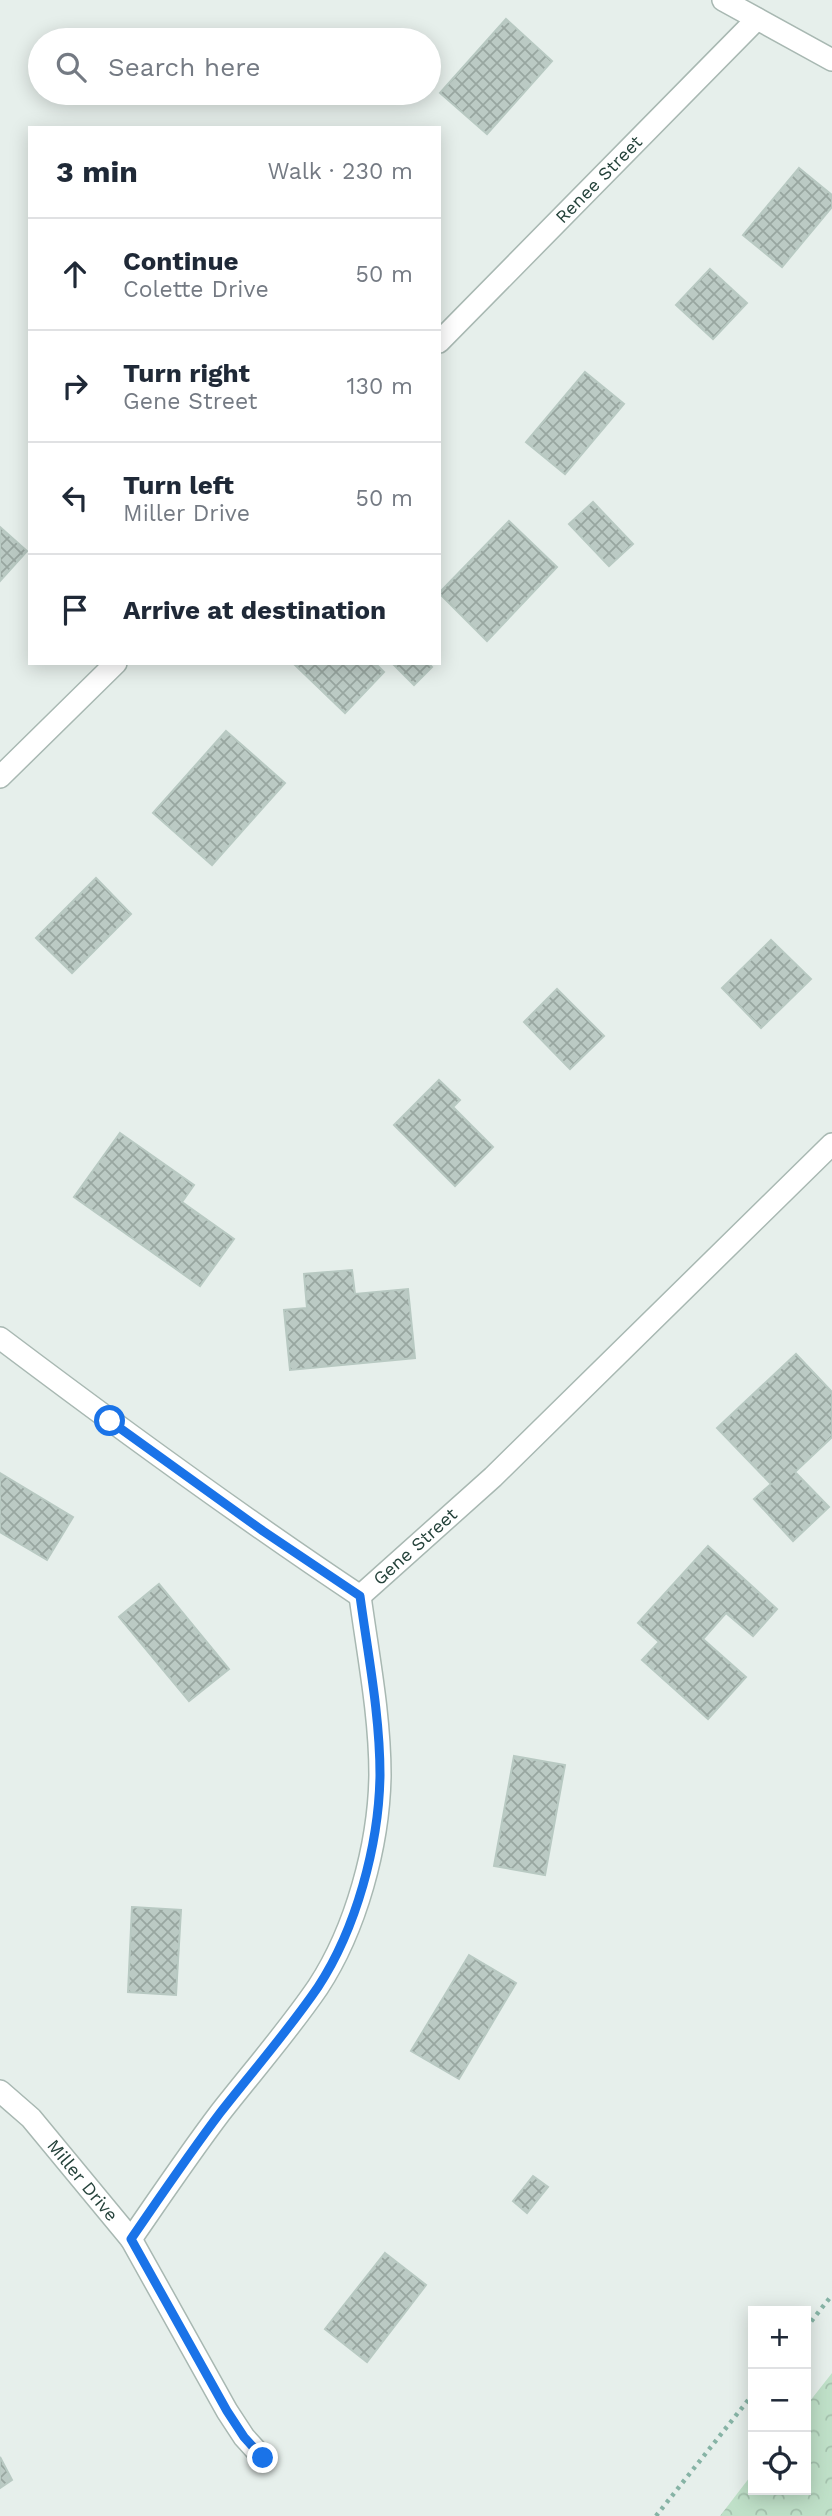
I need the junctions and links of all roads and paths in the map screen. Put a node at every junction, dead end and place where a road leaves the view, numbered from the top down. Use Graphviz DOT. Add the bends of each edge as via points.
graph roads {
  1 [pos="723,0"];
  2 [pos="757,19"];
  3 [pos="832,60"];
  4 [pos="441,340"];
  5 [pos="114,665"];
  6 [pos="0,777"];
  7 [pos="832,1144"];
  8 [pos="0,1338"];
  9 [pos="360,1596"];
  10 [pos="0,2091"];
  11 [pos="131,2239"];
  12 [pos="832,2295"];
  13 [pos="811,2322"];
  14 [pos="748,2400"];
  15 [pos="263,2458"];
  16 [pos="656,2516"];
  1 -- 2 [label="street"];
  2 -- 3 [label="street"];
  2 -- 4 [label="street, Renee Street"];
  5 -- 6 [label="street"];
  7 -- 9 [label="street, Gene Street" via="493,1477"];
  8 -- 9 [label="street" via="242,1516"];
  9 -- 11 [label="street, Gene Street" via="378,1724 380,1776 365,1879 353,1914 318,1986"];
  10 -- 11 [label="street, Miller Drive" via="31,2118"];
  11 -- 15 [label="street, Miller Drive" via="227,2411"];
  12 -- 13 [label="path"];
  14 -- 16 [label="path"];
}
